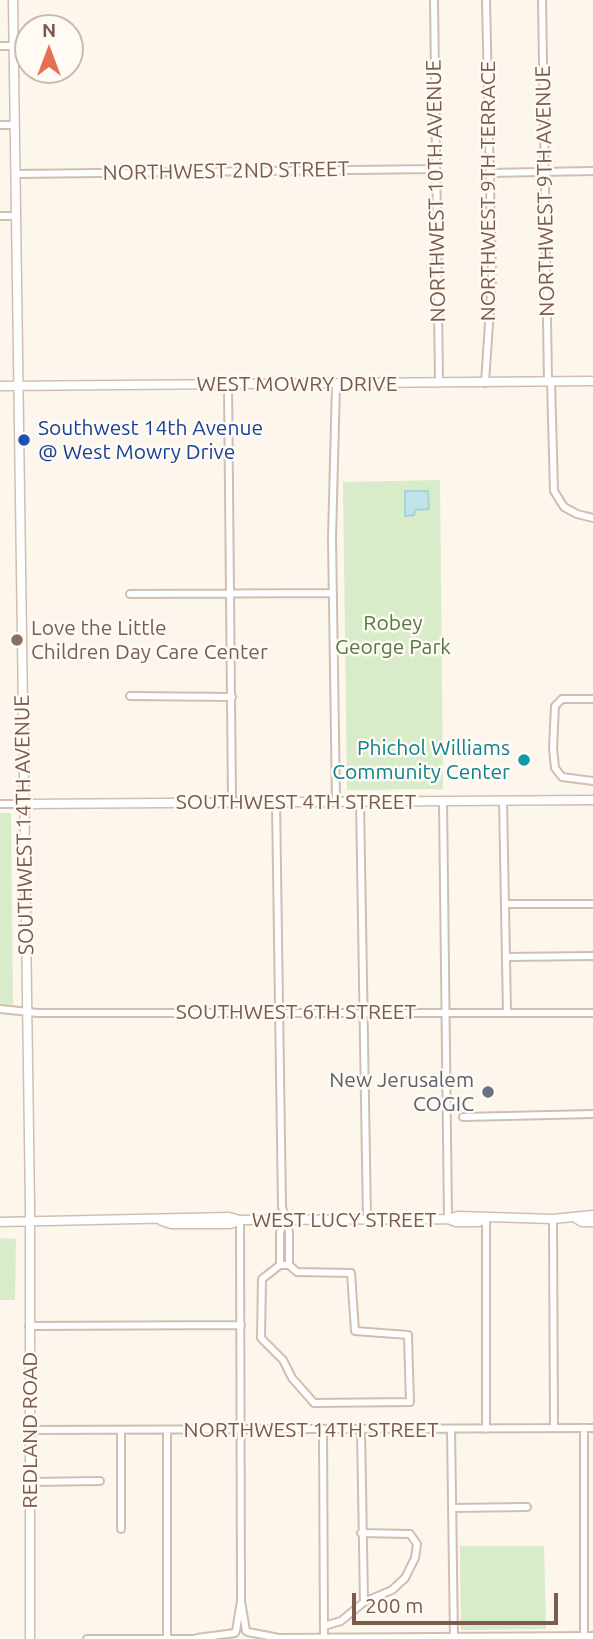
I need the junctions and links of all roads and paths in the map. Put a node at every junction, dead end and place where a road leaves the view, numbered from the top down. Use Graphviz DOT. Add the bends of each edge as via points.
graph roads {
  1 [pos="13,0"];
  2 [pos="434,0"];
  3 [pos="486,0"];
  4 [pos="542,0"];
  5 [pos="14,23"];
  6 [pos="15,84"];
  7 [pos="0,125"];
  8 [pos="14,125"];
  9 [pos="436,169"];
  10 [pos="545,171"];
  11 [pos="593,171"];
  12 [pos="489,173"];
  13 [pos="15,174"];
  14 [pos="0,216"];
  15 [pos="16,216"];
  16 [pos="593,381"];
  17 [pos="439,382"];
  18 [pos="550,382"];
  19 [pos="485,383"];
  20 [pos="228,384"];
  21 [pos="336,385"];
  22 [pos="0,386"];
  23 [pos="19,386"];
  24 [pos="593,517"];
  25 [pos="231,593"];
  26 [pos="333,593"];
  27 [pos="130,594"];
  28 [pos="130,696"];
  29 [pos="232,697"];
  30 [pos="593,699"];
  31 [pos="593,781"];
  32 [pos="503,800"];
  33 [pos="593,800"];
  34 [pos="336,801"];
  35 [pos="360,801"];
  36 [pos="443,801"];
  37 [pos="232,802"];
  38 [pos="276,802"];
  39 [pos="0,804"];
  40 [pos="24,804"];
  41 [pos="506,904"];
  42 [pos="593,904"];
  43 [pos="593,956"];
  44 [pos="506,957"];
  45 [pos="0,1009"];
  46 [pos="27,1011"];
  47 [pos="279,1012"];
  48 [pos="363,1013"];
  49 [pos="446,1013"];
  50 [pos="508,1013"];
  51 [pos="593,1013"];
  52 [pos="593,1115"];
  53 [pos="463,1117"];
  54 [pos="593,1215"];
  55 [pos="448,1219"];
  56 [pos="486,1219"];
  57 [pos="553,1219"];
  58 [pos="577,1219"];
  59 [pos="240,1220"];
  60 [pos="283,1220"];
  61 [pos="367,1220"];
  62 [pos="0,1222"];
  63 [pos="29,1222"];
  64 [pos="593,1222"];
  65 [pos="281,1265"];
  66 [pos="289,1265"];
  67 [pos="241,1325"];
  68 [pos="29,1326"];
  69 [pos="554,1428"];
  70 [pos="584,1428"];
  71 [pos="593,1428"];
  72 [pos="241,1429"];
  73 [pos="451,1429"];
  74 [pos="486,1429"];
  75 [pos="30,1430"];
  76 [pos="121,1430"];
  77 [pos="167,1430"];
  78 [pos="323,1430"];
  79 [pos="361,1430"];
  80 [pos="100,1481"];
  81 [pos="30,1482"];
  82 [pos="527,1507"];
  83 [pos="452,1508"];
  84 [pos="121,1529"];
  85 [pos="361,1533"];
  86 [pos="241,1601"];
  87 [pos="363,1602"];
  88 [pos="324,1626"];
  89 [pos="235,1634"];
  90 [pos="248,1634"];
  91 [pos="584,1636"];
  92 [pos="593,1636"];
  93 [pos="324,1637"];
  94 [pos="277,1638"];
  95 [pos="454,1638"];
  96 [pos="30,1639"];
  97 [pos="87,1639"];
  98 [pos="167,1639"];
  99 [pos="199,1639"];
  1 -- 5 [label="street, SOUTHWEST 14TH AVENUE"];
  2 -- 9 [label="street, NORTHWEST 10TH AVENUE"];
  3 -- 12 [label="street, NORTHWEST 9TH TERRACE"];
  4 -- 10 [label="street, NORTHWEST 9TH AVENUE"];
  6 -- 8 [label="street, SOUTHWEST 14TH AVENUE"];
  7 -- 8 [label="street"];
  8 -- 13 [label="street, SOUTHWEST 14TH AVENUE"];
  9 -- 13 [label="street, NORTHWEST 2ND STREET"];
  9 -- 17 [label="street, NORTHWEST 10TH AVENUE"];
  10 -- 11 [label="street"];
  10 -- 12 [label="street"];
  10 -- 18 [label="street, NORTHWEST 9TH AVENUE"];
  12 -- 19 [label="street, NORTHWEST 9TH TERRACE" via="492,278"];
  13 -- 15 [label="street, SOUTHWEST 14TH AVENUE"];
  14 -- 15 [label="street"];
  15 -- 23 [label="street, SOUTHWEST 14TH AVENUE"];
  16 -- 18 [label="street, WEST MOWRY DRIVE"];
  17 -- 19 [label="street, WEST MOWRY DRIVE"];
  17 -- 21 [label="street, WEST MOWRY DRIVE"];
  18 -- 19 [label="street, WEST MOWRY DRIVE"];
  18 -- 24 [label="street, NORTHWEST 9TH AVENUE" via="554,491 564,507"];
  20 -- 21 [label="street, WEST MOWRY DRIVE"];
  20 -- 23 [label="street, WEST MOWRY DRIVE"];
  20 -- 25 [label="street"];
  21 -- 26 [label="street"];
  22 -- 23 [label="street, WEST MOWRY DRIVE"];
  23 -- 40 [label="street, SOUTHWEST 14TH AVENUE"];
  25 -- 26 [label="street"];
  25 -- 27 [label="street"];
  25 -- 29 [label="street"];
  26 -- 34 [label="street"];
  28 -- 29 [label="street"];
  29 -- 37 [label="street"];
  30 -- 31 [label="street" via="562,699 555,706 553,748 555,768 562,777"];
  32 -- 33 [label="street, SOUTHWEST 4TH STREET"];
  32 -- 36 [label="street, SOUTHWEST 4TH STREET"];
  32 -- 41 [label="street"];
  34 -- 35 [label="street, SOUTHWEST 4TH STREET"];
  34 -- 38 [label="street, SOUTHWEST 4TH STREET"];
  35 -- 36 [label="street, SOUTHWEST 4TH STREET"];
  35 -- 48 [label="street"];
  36 -- 49 [label="street"];
  37 -- 38 [label="street, SOUTHWEST 4TH STREET"];
  37 -- 40 [label="street, SOUTHWEST 4TH STREET"];
  38 -- 47 [label="street"];
  39 -- 40 [label="street, SOUTHWEST 4TH STREET"];
  40 -- 46 [label="street, SOUTHWEST 14TH AVENUE"];
  41 -- 42 [label="street"];
  41 -- 44 [label="street"];
  43 -- 44 [label="street"];
  44 -- 50 [label="street"];
  45 -- 46 [label="street, SOUTHWEST 6TH STREET"];
  46 -- 47 [label="street, SOUTHWEST 6TH STREET"];
  46 -- 63 [label="street, SOUTHWEST 14TH AVENUE"];
  47 -- 48 [label="street, SOUTHWEST 6TH STREET"];
  47 -- 60 [label="street"];
  48 -- 49 [label="street, SOUTHWEST 6TH STREET"];
  48 -- 61 [label="street"];
  49 -- 50 [label="street, SOUTHWEST 6TH STREET"];
  49 -- 55 [label="street"];
  50 -- 51 [label="street, SOUTHWEST 6TH STREET"];
  52 -- 53 [label="street"];
  54 -- 58 [label="street, WEST LUCY STREET"];
  55 -- 56 [label="street, WEST LUCY STREET"];
  55 -- 61 [label="street, WEST LUCY STREET"];
  56 -- 57 [label="street, WEST LUCY STREET"];
  56 -- 74 [label="street"];
  57 -- 58 [label="street, WEST LUCY STREET"];
  57 -- 69 [label="street"];
  58 -- 64 [label="street, WEST LUCY STREET"];
  59 -- 60 [label="street, WEST LUCY STREET"];
  59 -- 63 [label="street, WEST LUCY STREET"];
  59 -- 67 [label="street"];
  60 -- 61 [label="street, WEST LUCY STREET"];
  60 -- 65 [label="street"];
  60 -- 66 [label="street" via="289,1232"];
  62 -- 63 [label="street, WEST LUCY STREET"];
  63 -- 68 [label="street, REDLAND ROAD"];
  65 -- 66 [label="street"];
  65 -- 66 [label="street" via="262,1279 261,1338 314,1403 410,1402 408,1335 355,1331 351,1273 298,1272"];
  67 -- 68 [label="street"];
  67 -- 72 [label="street"];
  68 -- 75 [label="street, REDLAND ROAD"];
  69 -- 70 [label="street, NORTHWEST 14TH STREET"];
  69 -- 74 [label="street, NORTHWEST 14TH STREET"];
  70 -- 71 [label="street, NORTHWEST 14TH STREET"];
  70 -- 91 [label="street"];
  72 -- 77 [label="street, NORTHWEST 14TH STREET"];
  72 -- 78 [label="street, NORTHWEST 14TH STREET"];
  72 -- 86 [label="street"];
  73 -- 74 [label="street, NORTHWEST 14TH STREET"];
  73 -- 79 [label="street, NORTHWEST 14TH STREET"];
  73 -- 83 [label="street"];
  75 -- 76 [label="street, NORTHWEST 14TH STREET"];
  75 -- 81 [label="street, REDLAND ROAD"];
  76 -- 77 [label="street, NORTHWEST 14TH STREET"];
  76 -- 84 [label="street"];
  77 -- 98 [label="street"];
  78 -- 79 [label="street, NORTHWEST 14TH STREET"];
  78 -- 88 [label="street"];
  79 -- 85 [label="street"];
  80 -- 81 [label="street"];
  81 -- 96 [label="street, REDLAND ROAD"];
  82 -- 83 [label="street"];
  83 -- 95 [label="street"];
  85 -- 87 [label="street"];
  85 -- 87 [label="street" via="410,1534 417,1544 405,1578 392,1590"];
  86 -- 89 [label="street"];
  86 -- 90 [label="street"];
  87 -- 88 [label="street" via="341,1621"];
  88 -- 93 [label="street"];
  89 -- 90 [label="street"];
  89 -- 99 [label="street"];
  90 -- 94 [label="street"];
  91 -- 92 [label="street"];
  91 -- 95 [label="street"];
  93 -- 94 [label="street"];
  93 -- 95 [label="street"];
  97 -- 98 [label="street"];
  98 -- 99 [label="street"];
}
